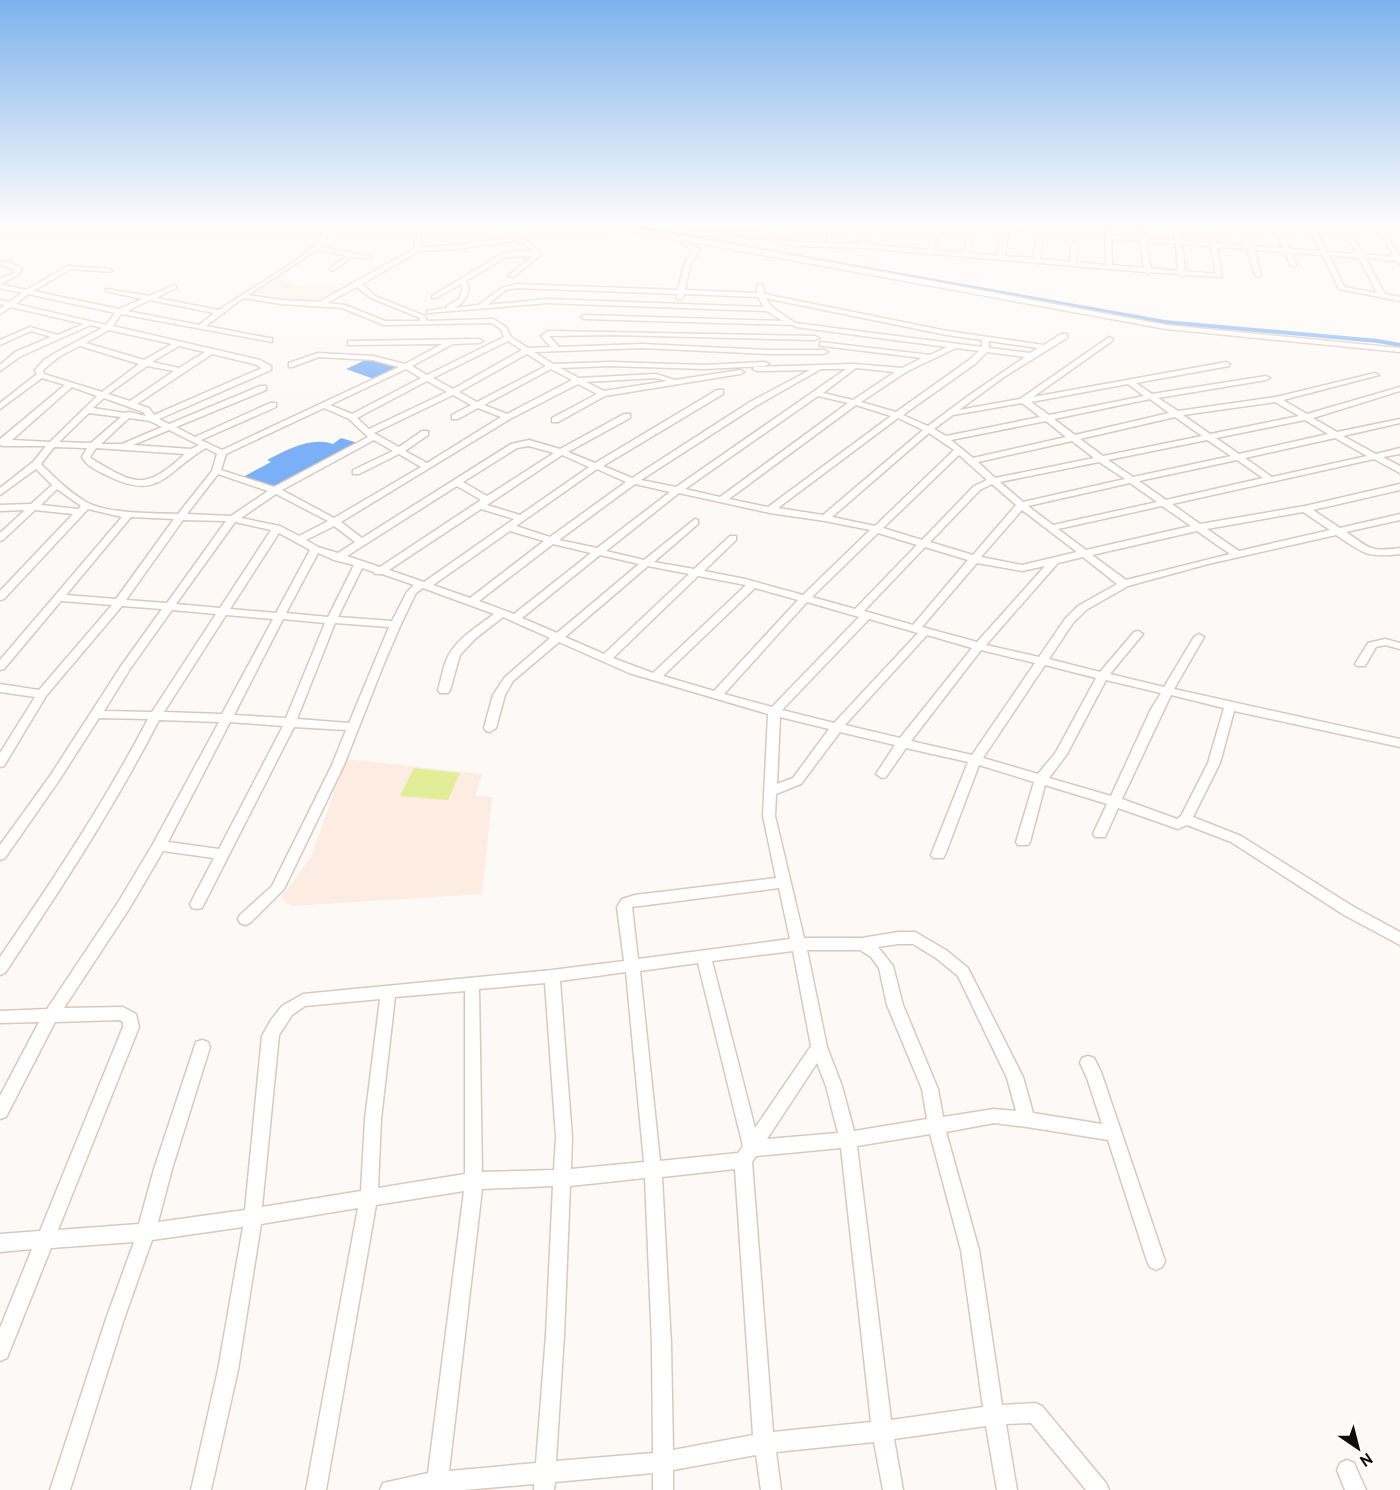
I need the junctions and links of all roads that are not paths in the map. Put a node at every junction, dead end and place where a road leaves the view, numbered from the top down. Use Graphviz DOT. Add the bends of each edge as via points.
graph roads {
  1 [pos="760,290"];
  2 [pos="22,291"];
  3 [pos="111,291"];
  4 [pos="165,291"];
  5 [pos="251,291"];
  6 [pos="346,291"];
  7 [pos="366,291"];
  8 [pos="446,291"];
  9 [pos="466,291"];
  10 [pos="502,291"];
  11 [pos="642,291"];
  12 [pos="739,291"];
  13 [pos="762,291"];
  14 [pos="971,291"];
  15 [pos="1002,291"];
  16 [pos="1356,291"];
  17 [pos="1380,291"];
  18 [pos="27,292"];
  19 [pos="682,292"];
  20 [pos="1382,295"];
  21 [pos="242,296"];
  22 [pos="434,297"];
  23 [pos="146,298"];
  24 [pos="1400,299"];
  25 [pos="0,302"];
  26 [pos="11,304"];
  27 [pos="321,304"];
  28 [pos="481,306"];
  29 [pos="677,306"];
  30 [pos="766,309"];
  31 [pos="0,312"];
  32 [pos="119,312"];
  33 [pos="218,312"];
  34 [pos="425,317"];
  35 [pos="584,317"];
  36 [pos="679,320"];
  37 [pos="90,324"];
  38 [pos="794,324"];
  39 [pos="200,327"];
  40 [pos="106,328"];
  41 [pos="1323,334"];
  42 [pos="678,335"];
  43 [pos="1064,336"];
  44 [pos="58,337"];
  45 [pos="508,338"];
  46 [pos="770,338"];
  47 [pos="816,338"];
  48 [pos="1109,339"];
  49 [pos="269,340"];
  50 [pos="479,341"];
  51 [pos="451,342"];
  52 [pos="0,343"];
  53 [pos="78,343"];
  54 [pos="351,343"];
  55 [pos="985,344"];
  56 [pos="176,345"];
  57 [pos="954,346"];
  58 [pos="676,347"];
  59 [pos="1044,347"];
  60 [pos="556,348"];
  61 [pos="824,348"];
  62 [pos="528,350"];
  63 [pos="1400,350"];
  64 [pos="767,352"];
  65 [pos="209,353"];
  66 [pos="1030,355"];
  67 [pos="932,357"];
  68 [pos="145,363"];
  69 [pos="1226,364"];
  70 [pos="292,365"];
  71 [pos="406,366"];
  72 [pos="551,366"];
  73 [pos="764,366"];
  74 [pos="854,366"];
  75 [pos="828,368"];
  76 [pos="0,369"];
  77 [pos="817,369"];
  78 [pos="180,370"];
  79 [pos="903,370"];
  80 [pos="41,375"];
  81 [pos="1375,375"];
  82 [pos="429,378"];
  83 [pos="1266,378"];
  84 [pos="579,380"];
  85 [pos="1128,381"];
  86 [pos="673,382"];
  87 [pos="70,385"];
  88 [pos="263,387"];
  89 [pos="1400,389"];
  90 [pos="453,392"];
  91 [pos="720,392"];
  92 [pos="103,393"];
  93 [pos="603,394"];
  94 [pos="818,394"];
  95 [pos="1150,397"];
  96 [pos="1276,399"];
  97 [pos="1023,400"];
  98 [pos="855,402"];
  99 [pos="131,404"];
  100 [pos="273,405"];
  101 [pos="324,405"];
  102 [pos="477,405"];
  103 [pos="0,407"];
  104 [pos="87,410"];
  105 [pos="129,414"];
  106 [pos="951,414"];
  107 [pos="1177,414"];
  108 [pos="627,416"];
  109 [pos="896,416"];
  110 [pos="352,417"];
  111 [pos="455,417"];
  112 [pos="507,417"];
  113 [pos="1307,417"];
  114 [pos="1049,418"];
  115 [pos="152,419"];
  116 [pos="555,420"];
  117 [pos="1400,421"];
  118 [pos="169,426"];
  119 [pos="930,430"];
  120 [pos="425,433"];
  121 [pos="370,435"];
  122 [pos="1208,436"];
  123 [pos="1337,436"];
  124 [pos="1075,437"];
  125 [pos="945,439"];
  126 [pos="194,440"];
  127 [pos="2,443"];
  128 [pos="52,444"];
  129 [pos="205,445"];
  130 [pos="93,446"];
  131 [pos="122,447"];
  132 [pos="958,451"];
  133 [pos="1400,451"];
  134 [pos="193,452"];
  135 [pos="397,452"];
  136 [pos="561,452"];
  137 [pos="222,453"];
  138 [pos="1375,457"];
  139 [pos="1100,458"];
  140 [pos="1239,458"];
  141 [pos="971,461"];
  142 [pos="36,464"];
  143 [pos="426,466"];
  144 [pos="596,466"];
  145 [pos="1400,470"];
  146 [pos="216,471"];
  147 [pos="356,472"];
  148 [pos="1270,479"];
  149 [pos="1132,480"];
  150 [pos="633,481"];
  151 [pos="991,481"];
  152 [pos="457,482"];
  153 [pos="57,485"];
  154 [pos="1400,487"];
  155 [pos="275,490"];
  156 [pos="677,491"];
  157 [pos="0,492"];
  158 [pos="723,500"];
  159 [pos="1163,502"];
  160 [pos="484,503"];
  161 [pos="1021,505"];
  162 [pos="32,507"];
  163 [pos="0,508"];
  164 [pos="83,509"];
  165 [pos="1305,509"];
  166 [pos="770,510"];
  167 [pos="129,514"];
  168 [pos="1400,517"];
  169 [pos="178,518"];
  170 [pos="521,518"];
  171 [pos="825,518"];
  172 [pos="233,519"];
  173 [pos="336,521"];
  174 [pos="695,522"];
  175 [pos="508,527"];
  176 [pos="1200,527"];
  177 [pos="277,528"];
  178 [pos="1051,528"];
  179 [pos="876,529"];
  180 [pos="1338,531"];
  181 [pos="0,538"];
  182 [pos="733,538"];
  183 [pos="300,540"];
  184 [pos="550,541"];
  185 [pos="362,543"];
  186 [pos="924,544"];
  187 [pos="315,549"];
  188 [pos="1400,551"];
  189 [pos="600,552"];
  190 [pos="1083,554"];
  191 [pos="1238,555"];
  192 [pos="337,558"];
  193 [pos="974,559"];
  194 [pos="1054,562"];
  195 [pos="646,563"];
  196 [pos="359,565"];
  197 [pos="380,572"];
  198 [pos="697,573"];
  199 [pos="753,584"];
  200 [pos="1124,584"];
  201 [pos="424,585"];
  202 [pos="0,597"];
  203 [pos="60,598"];
  204 [pos="804,598"];
  205 [pos="471,602"];
  206 [pos="119,603"];
  207 [pos="170,605"];
  208 [pos="223,612"];
  209 [pos="502,613"];
  210 [pos="861,615"];
  211 [pos="279,618"];
  212 [pos="516,618"];
  213 [pos="331,621"];
  214 [pos="396,624"];
  215 [pos="920,630"];
  216 [pos="1137,634"];
  217 [pos="558,637"];
  218 [pos="1199,637"];
  219 [pos="979,646"];
  220 [pos="1400,646"];
  221 [pos="606,658"];
  222 [pos="1041,661"];
  223 [pos="1361,664"];
  224 [pos="0,667"];
  225 [pos="1103,675"];
  226 [pos="655,678"];
  227 [pos="0,688"];
  228 [pos="444,690"];
  229 [pos="1169,690"];
  230 [pos="42,694"];
  231 [pos="717,694"];
  232 [pos="1230,706"];
  233 [pos="774,712"];
  234 [pos="94,714"];
  235 [pos="155,717"];
  236 [pos="227,718"];
  237 [pos="290,723"];
  238 [pos="839,726"];
  239 [pos="354,727"];
  240 [pos="490,728"];
  241 [pos="903,742"];
  242 [pos="1400,743"];
  243 [pos="975,760"];
  244 [pos="0,763"];
  245 [pos="882,774"];
  246 [pos="1041,779"];
  247 [pos="769,792"];
  248 [pos="1116,802"];
  249 [pos="1186,819"];
  250 [pos="1100,834"];
  251 [pos="1023,842"];
  252 [pos="159,846"];
  253 [pos="223,854"];
  254 [pos="0,855"];
  255 [pos="938,855"];
  256 [pos="785,882"];
  257 [pos="197,904"];
  258 [pos="245,919"];
  259 [pos="1400,939"];
  260 [pos="799,944"];
  261 [pos="862,944"];
  262 [pos="703,955"];
  263 [pos="633,967"];
  264 [pos="0,969"];
  265 [pos="552,976"];
  266 [pos="471,984"];
  267 [pos="388,991"];
  268 [pos="51,1015"];
  269 [pos="0,1017"];
  270 [pos="202,1047"];
  271 [pos="819,1047"];
  272 [pos="1088,1063"];
  273 [pos="0,1112"];
  274 [pos="1027,1119"];
  275 [pos="937,1124"];
  276 [pos="1112,1132"];
  277 [pos="848,1140"];
  278 [pos="747,1154"];
  279 [pos="654,1170"];
  280 [pos="562,1179"];
  281 [pos="474,1181"];
  282 [pos="369,1198"];
  283 [pos="253,1217"];
  284 [pos="146,1232"];
  285 [pos="44,1240"];
  286 [pos="0,1242"];
  287 [pos="1156,1261"];
  288 [pos="0,1351"];
  289 [pos="994,1414"];
  290 [pos="882,1431"];
  291 [pos="764,1443"];
  292 [pos="663,1462"];
  293 [pos="1347,1470"];
  294 [pos="545,1481"];
  295 [pos="437,1486"];
  296 [pos="60,1490"];
  297 [pos="201,1490"];
  298 [pos="316,1490"];
  299 [pos="390,1490"];
  300 [pos="663,1490"];
  301 [pos="771,1490"];
  302 [pos="893,1490"];
  303 [pos="1007,1490"];
  304 [pos="1099,1490"];
  305 [pos="1356,1490"];
  1 -- 30 [label="street"];
  2 -- 18 [label="street"];
  3 -- 23 [label="street"];
  4 -- 23 [label="street"];
  5 -- 21 [label="street"];
  6 -- 27 [label="street"];
  7 -- 34 [label="street"];
  8 -- 22 [label="street"];
  9 -- 34 [label="street" via="460,303"];
  10 -- 28 [label="street"];
  11 -- 19 [label="street"];
  12 -- 19 [label="street"];
  13 -- 55 [label="street"];
  14 -- 63 [label="street" via="1166,327"];
  15 -- 41 [label="street" via="1200,324"];
  16 -- 20 [label="street"];
  17 -- 20 [label="street"];
  18 -- 26 [label="street"];
  18 -- 32 [label="street"];
  19 -- 29 [label="street"];
  20 -- 24 [label="street"];
  21 -- 27 [label="street"];
  21 -- 33 [label="street"];
  23 -- 32 [label="street"];
  23 -- 33 [label="street"];
  25 -- 26 [label="street"];
  26 -- 31 [label="street"];
  26 -- 37 [label="street"];
  27 -- 34 [label="street" via="343,306 384,323"];
  28 -- 29 [label="street" via="548,302"];
  28 -- 34 [label="street"];
  29 -- 30 [label="street"];
  29 -- 36 [label="street"];
  30 -- 38 [label="street"];
  32 -- 37 [label="street"];
  32 -- 39 [label="street"];
  32 -- 40 [label="street"];
  33 -- 39 [label="street"];
  34 -- 45 [label="street" via="493,321 504,328"];
  35 -- 36 [label="street"];
  36 -- 38 [label="street"];
  36 -- 42 [label="street"];
  37 -- 40 [label="street"];
  37 -- 44 [label="street"];
  38 -- 47 [label="street"];
  38 -- 57 [label="street"];
  39 -- 49 [label="street"];
  40 -- 53 [label="street"];
  40 -- 56 [label="street"];
  42 -- 46 [label="street"];
  42 -- 58 [label="street"];
  42 -- 60 [label="street" via="548,333 545,336"];
  43 -- 59 [label="street"];
  44 -- 52 [label="street" via="30,329"];
  44 -- 76 [label="street" via="18,354"];
  45 -- 62 [label="street"];
  45 -- 82 [label="street"];
  46 -- 47 [label="street"];
  46 -- 64 [label="street"];
  47 -- 61 [label="street"];
  48 -- 97 [label="street"];
  50 -- 51 [label="street"];
  51 -- 54 [label="street"];
  51 -- 71 [label="street"];
  53 -- 68 [label="street"];
  53 -- 80 [label="street" via="45,361 39,370"];
  55 -- 57 [label="street"];
  55 -- 59 [label="street"];
  55 -- 66 [label="street"];
  55 -- 109 [label="street" via="965,368"];
  56 -- 65 [label="street"];
  56 -- 68 [label="street"];
  57 -- 67 [label="street"];
  58 -- 60 [label="street"];
  58 -- 64 [label="street"];
  59 -- 66 [label="street"];
  60 -- 62 [label="street"];
  61 -- 64 [label="street"];
  61 -- 67 [label="street"];
  61 -- 75 [label="street"];
  62 -- 72 [label="street"];
  62 -- 90 [label="street"];
  64 -- 73 [label="street"];
  65 -- 78 [label="street"];
  65 -- 115 [label="street" via="257,362 268,368"];
  66 -- 106 [label="street"];
  67 -- 79 [label="street"];
  68 -- 78 [label="street"];
  68 -- 92 [label="street"];
  69 -- 85 [label="street"];
  70 -- 71 [label="street" via="323,355 373,358"];
  71 -- 82 [label="street"];
  71 -- 101 [label="street"];
  72 -- 73 [label="street"];
  72 -- 84 [label="street"];
  72 -- 102 [label="street"];
  73 -- 77 [label="street"];
  73 -- 86 [label="street"];
  74 -- 75 [label="street"];
  74 -- 79 [label="street"];
  74 -- 94 [label="street"];
  75 -- 77 [label="street"];
  77 -- 150 [label="street" via="753,404"];
  78 -- 99 [label="street"];
  79 -- 98 [label="street"];
  80 -- 87 [label="street"];
  80 -- 103 [label="street"];
  81 -- 96 [label="street"];
  82 -- 90 [label="street"];
  82 -- 110 [label="street"];
  83 -- 95 [label="street"];
  84 -- 86 [label="street" via="656,376"];
  84 -- 93 [label="street"];
  84 -- 112 [label="street"];
  85 -- 95 [label="street"];
  85 -- 97 [label="street"];
  86 -- 93 [label="street"];
  87 -- 92 [label="street"];
  87 -- 127 [label="street"];
  88 -- 118 [label="street"];
  89 -- 113 [label="street"];
  90 -- 102 [label="street"];
  90 -- 121 [label="street"];
  91 -- 144 [label="street"];
  92 -- 99 [label="street"];
  92 -- 104 [label="street"];
  93 -- 116 [label="street"];
  94 -- 98 [label="street"];
  94 -- 156 [label="street"];
  95 -- 107 [label="street"];
  95 -- 114 [label="street"];
  96 -- 107 [label="street"];
  96 -- 113 [label="street"];
  97 -- 106 [label="street"];
  97 -- 114 [label="street"];
  98 -- 109 [label="street"];
  98 -- 158 [label="street"];
  99 -- 115 [label="street" via="146,410"];
  100 -- 126 [label="street"];
  101 -- 110 [label="street"];
  101 -- 137 [label="street"];
  102 -- 111 [label="street"];
  102 -- 112 [label="street"];
  104 -- 105 [label="street"];
  104 -- 128 [label="street"];
  105 -- 115 [label="street"];
  105 -- 130 [label="street"];
  106 -- 119 [label="street"];
  107 -- 122 [label="street"];
  107 -- 124 [label="street"];
  108 -- 136 [label="street"];
  109 -- 119 [label="street"];
  109 -- 166 [label="street"];
  110 -- 121 [label="street"];
  112 -- 143 [label="street"];
  113 -- 122 [label="street"];
  113 -- 123 [label="street"];
  114 -- 124 [label="street"];
  114 -- 125 [label="street"];
  115 -- 118 [label="street"];
  117 -- 123 [label="street"];
  118 -- 126 [label="street"];
  118 -- 131 [label="street"];
  119 -- 125 [label="street"];
  119 -- 171 [label="street"];
  120 -- 135 [label="street"];
  121 -- 135 [label="street"];
  121 -- 155 [label="street"];
  122 -- 139 [label="street"];
  122 -- 140 [label="street"];
  123 -- 138 [label="street"];
  123 -- 140 [label="street"];
  124 -- 139 [label="street"];
  124 -- 141 [label="street"];
  125 -- 132 [label="street"];
  126 -- 129 [label="street"];
  127 -- 128 [label="street"];
  128 -- 130 [label="street"];
  128 -- 142 [label="street"];
  129 -- 134 [label="street"];
  129 -- 137 [label="street"];
  130 -- 131 [label="street"];
  130 -- 134 [label="street" via="86,457 88,461 117,476 147,483 159,479"];
  131 -- 134 [label="street"];
  132 -- 141 [label="street"];
  132 -- 179 [label="street"];
  133 -- 138 [label="street"];
  135 -- 143 [label="street"];
  135 -- 147 [label="street"];
  136 -- 144 [label="street"];
  136 -- 152 [label="street" via="529,443 514,446"];
  136 -- 160 [label="street"];
  137 -- 146 [label="street"];
  138 -- 145 [label="street"];
  138 -- 148 [label="street"];
  139 -- 149 [label="street"];
  139 -- 151 [label="street"];
  140 -- 148 [label="street"];
  140 -- 149 [label="street"];
  141 -- 151 [label="street"];
  142 -- 153 [label="street"];
  142 -- 157 [label="street"];
  143 -- 173 [label="street"];
  144 -- 150 [label="street"];
  144 -- 170 [label="street"];
  146 -- 155 [label="street"];
  146 -- 169 [label="street"];
  148 -- 159 [label="street"];
  149 -- 159 [label="street"];
  149 -- 161 [label="street"];
  150 -- 156 [label="street"];
  150 -- 184 [label="street"];
  151 -- 161 [label="street"];
  151 -- 186 [label="street" via="977,488"];
  152 -- 160 [label="street"];
  152 -- 185 [label="street"];
  153 -- 162 [label="street"];
  153 -- 164 [label="street"];
  154 -- 165 [label="street"];
  155 -- 172 [label="street"];
  155 -- 173 [label="street"];
  156 -- 158 [label="street"];
  156 -- 189 [label="street"];
  158 -- 166 [label="street"];
  159 -- 176 [label="street"];
  159 -- 178 [label="street"];
  160 -- 170 [label="street"];
  160 -- 197 [label="street"];
  161 -- 178 [label="street"];
  161 -- 193 [label="street"];
  162 -- 163 [label="street"];
  162 -- 164 [label="street"];
  162 -- 181 [label="street"];
  164 -- 167 [label="street"];
  164 -- 202 [label="street"];
  165 -- 176 [label="street"];
  165 -- 180 [label="street"];
  166 -- 171 [label="street"];
  167 -- 169 [label="street"];
  167 -- 203 [label="street"];
  168 -- 180 [label="street"];
  169 -- 172 [label="street"];
  169 -- 206 [label="street"];
  170 -- 175 [label="street"];
  171 -- 179 [label="street"];
  172 -- 177 [label="street"];
  172 -- 207 [label="street"];
  173 -- 183 [label="street"];
  173 -- 185 [label="street"];
  174 -- 195 [label="street"];
  175 -- 184 [label="street"];
  175 -- 201 [label="street"];
  176 -- 190 [label="street"];
  176 -- 191 [label="street"];
  177 -- 183 [label="street"];
  177 -- 208 [label="street"];
  178 -- 190 [label="street"];
  179 -- 186 [label="street"];
  179 -- 204 [label="street"];
  180 -- 188 [label="street" via="1377,554"];
  180 -- 191 [label="street"];
  182 -- 198 [label="street"];
  183 -- 187 [label="street"];
  184 -- 189 [label="street"];
  184 -- 205 [label="street"];
  185 -- 192 [label="street"];
  186 -- 193 [label="street"];
  186 -- 210 [label="street"];
  187 -- 192 [label="street"];
  187 -- 211 [label="street"];
  189 -- 195 [label="street"];
  189 -- 212 [label="street"];
  190 -- 194 [label="street"];
  190 -- 200 [label="street"];
  191 -- 200 [label="street"];
  192 -- 196 [label="street"];
  193 -- 194 [label="street" via="1022,568"];
  193 -- 215 [label="street"];
  194 -- 219 [label="street"];
  195 -- 198 [label="street"];
  195 -- 217 [label="street"];
  196 -- 197 [label="street"];
  196 -- 213 [label="street"];
  197 -- 201 [label="street"];
  198 -- 199 [label="street"];
  198 -- 221 [label="street"];
  199 -- 204 [label="street"];
  199 -- 226 [label="street"];
  200 -- 222 [label="street" via="1075,614"];
  201 -- 205 [label="street"];
  201 -- 214 [label="street" via="412,592"];
  203 -- 206 [label="street"];
  203 -- 224 [label="street"];
  204 -- 210 [label="street"];
  204 -- 231 [label="street"];
  205 -- 209 [label="street"];
  206 -- 207 [label="street"];
  206 -- 230 [label="street"];
  207 -- 208 [label="street"];
  207 -- 234 [label="street"];
  208 -- 211 [label="street"];
  208 -- 235 [label="street"];
  209 -- 212 [label="street"];
  209 -- 228 [label="street" via="456,654"];
  210 -- 215 [label="street"];
  210 -- 233 [label="street"];
  211 -- 213 [label="street"];
  211 -- 236 [label="street"];
  212 -- 217 [label="street"];
  213 -- 214 [label="street"];
  213 -- 237 [label="street"];
  214 -- 239 [label="street"];
  215 -- 219 [label="street"];
  215 -- 238 [label="street"];
  216 -- 225 [label="street"];
  217 -- 221 [label="street"];
  217 -- 240 [label="street" via="509,679 499,695"];
  218 -- 229 [label="street"];
  219 -- 222 [label="street"];
  219 -- 241 [label="street"];
  220 -- 223 [label="street" via="1385,642 1372,645"];
  221 -- 226 [label="street"];
  222 -- 225 [label="street"];
  222 -- 243 [label="street"];
  225 -- 229 [label="street"];
  225 -- 246 [label="street" via="1061,754"];
  226 -- 231 [label="street"];
  227 -- 230 [label="street"];
  229 -- 232 [label="street"];
  229 -- 248 [label="street"];
  230 -- 244 [label="street"];
  231 -- 233 [label="street"];
  232 -- 242 [label="street"];
  232 -- 249 [label="street" via="1214,763"];
  233 -- 238 [label="street"];
  233 -- 247 [label="street"];
  234 -- 235 [label="street"];
  234 -- 254 [label="street"];
  235 -- 236 [label="street"];
  235 -- 264 [label="street" via="73,860"];
  236 -- 237 [label="street"];
  236 -- 252 [label="street"];
  237 -- 239 [label="street"];
  237 -- 253 [label="street"];
  238 -- 241 [label="street"];
  238 -- 247 [label="street" via="797,781"];
  239 -- 258 [label="street" via="277,889"];
  241 -- 243 [label="street"];
  241 -- 245 [label="street"];
  243 -- 246 [label="street"];
  243 -- 255 [label="street"];
  246 -- 248 [label="street"];
  246 -- 251 [label="street"];
  247 -- 256 [label="street" via="769,816"];
  248 -- 249 [label="street" via="1170,823"];
  248 -- 250 [label="street"];
  249 -- 259 [label="street" via="1236,839"];
  252 -- 253 [label="street"];
  252 -- 268 [label="street"];
  253 -- 257 [label="street"];
  256 -- 260 [label="street"];
  256 -- 263 [label="street" via="627,903 624,907"];
  260 -- 261 [label="street"];
  260 -- 262 [label="street"];
  260 -- 271 [label="street"];
  261 -- 274 [label="street" via="915,938 963,972 1015,1077"];
  261 -- 275 [label="street" via="886,966 895,1005 930,1089"];
  262 -- 263 [label="street"];
  262 -- 278 [label="street"];
  263 -- 265 [label="street"];
  263 -- 279 [label="street"];
  265 -- 266 [label="street"];
  265 -- 280 [label="street" via="564,1137"];
  266 -- 267 [label="street"];
  266 -- 281 [label="street"];
  267 -- 282 [label="street" via="373,1119"];
  267 -- 283 [label="street" via="303,1000 282,1015 270,1036 266,1061"];
  268 -- 269 [label="street"];
  268 -- 273 [label="street"];
  268 -- 285 [label="street" via="123,1013 131,1019 131,1027"];
  270 -- 284 [label="street"];
  271 -- 277 [label="street"];
  271 -- 278 [label="street"];
  272 -- 276 [label="street"];
  274 -- 275 [label="street" via="994,1116"];
  274 -- 276 [label="street"];
  275 -- 277 [label="street"];
  275 -- 289 [label="street" via="970,1251"];
  276 -- 287 [label="street"];
  277 -- 278 [label="street"];
  277 -- 290 [label="street"];
  278 -- 279 [label="street"];
  278 -- 291 [label="street"];
  279 -- 280 [label="street"];
  279 -- 292 [label="street"];
  280 -- 281 [label="street"];
  280 -- 294 [label="street"];
  281 -- 282 [label="street"];
  281 -- 295 [label="street"];
  282 -- 283 [label="street"];
  282 -- 298 [label="street"];
  283 -- 284 [label="street"];
  283 -- 297 [label="street" via="228,1370"];
  284 -- 285 [label="street"];
  284 -- 296 [label="street"];
  285 -- 286 [label="street"];
  285 -- 288 [label="street"];
  289 -- 290 [label="street"];
  289 -- 303 [label="street"];
  289 -- 304 [label="street" via="1035,1413"];
  290 -- 291 [label="street"];
  290 -- 302 [label="street"];
  291 -- 292 [label="street"];
  291 -- 301 [label="street"];
  292 -- 294 [label="street"];
  292 -- 300 [label="street"];
  293 -- 305 [label="street"];
  294 -- 295 [label="street"];
  295 -- 299 [label="street"];
}
